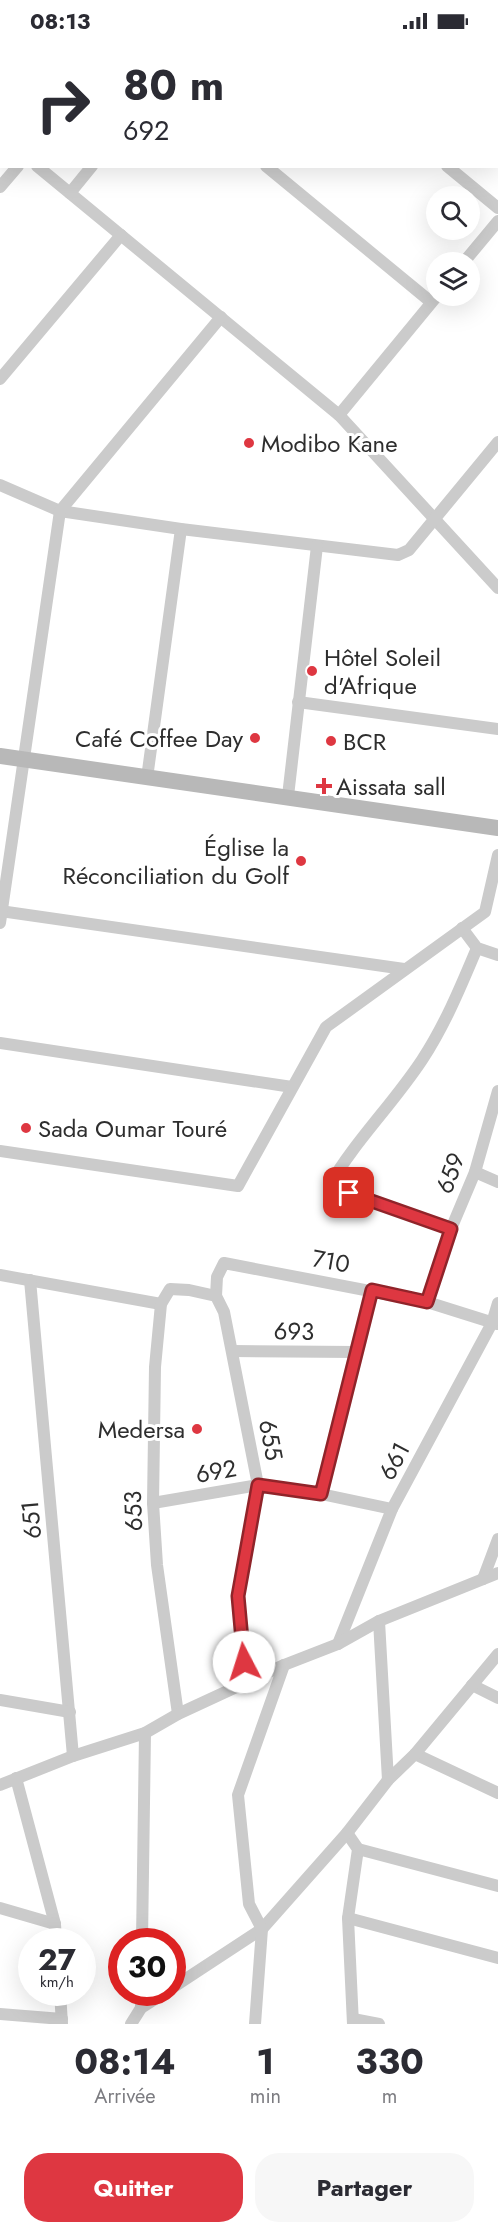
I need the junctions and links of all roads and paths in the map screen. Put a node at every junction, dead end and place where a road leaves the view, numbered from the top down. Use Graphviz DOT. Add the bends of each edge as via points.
graph roads {
  1 [pos="16,168"];
  2 [pos="39,168"];
  3 [pos="90,168"];
  4 [pos="269,168"];
  5 [pos="449,168"];
  6 [pos="0,187"];
  7 [pos="70,193"];
  8 [pos="498,208"];
  9 [pos="498,221"];
  10 [pos="121,235"];
  11 [pos="472,252"];
  12 [pos="426,293"];
  13 [pos="428,306"];
  14 [pos="221,317"];
  15 [pos="0,379"];
  16 [pos="339,415"];
  17 [pos="498,442"];
  18 [pos="0,485"];
  19 [pos="60,511"];
  20 [pos="435,519"];
  21 [pos="181,529"];
  22 [pos="317,546"];
  23 [pos="498,588"];
  24 [pos="298,702"];
  25 [pos="498,729"];
  26 [pos="0,756"];
  27 [pos="24,760"];
  28 [pos="147,778"];
  29 [pos="288,796"];
  30 [pos="498,828"];
  31 [pos="498,855"];
  32 [pos="1,915"];
  33 [pos="462,928"];
  34 [pos="477,948"];
  35 [pos="498,955"];
  36 [pos="404,969"];
  37 [pos="0,1043"];
  38 [pos="292,1087"];
  39 [pos="498,1091"];
  40 [pos="0,1152"];
  41 [pos="474,1172"];
  42 [pos="498,1182"];
  43 [pos="451,1229"];
  44 [pos="0,1275"];
  45 [pos="30,1280"];
  46 [pos="372,1290"];
  47 [pos="216,1296"];
  48 [pos="427,1302"];
  49 [pos="498,1303"];
  50 [pos="161,1304"];
  51 [pos="495,1324"];
  52 [pos="232,1351"];
  53 [pos="356,1352"];
  54 [pos="258,1485"];
  55 [pos="321,1494"];
  56 [pos="153,1503"];
  57 [pos="392,1509"];
  58 [pos="498,1539"];
  59 [pos="498,1573"];
  60 [pos="483,1579"];
  61 [pos="379,1621"];
  62 [pos="338,1644"];
  63 [pos="498,1654"];
  64 [pos="284,1665"];
  65 [pos="247,1684"];
  66 [pos="472,1685"];
  67 [pos="498,1698"];
  68 [pos="0,1700"];
  69 [pos="70,1712"];
  70 [pos="178,1714"];
  71 [pos="145,1733"];
  72 [pos="415,1754"];
  73 [pos="73,1756"];
  74 [pos="16,1778"];
  75 [pos="388,1780"];
  76 [pos="0,1785"];
  77 [pos="498,1793"];
  78 [pos="347,1833"];
  79 [pos="358,1849"];
  80 [pos="498,1886"];
  81 [pos="0,1908"];
  82 [pos="348,1918"];
  83 [pos="55,1924"];
  84 [pos="55,1928"];
  85 [pos="142,1928"];
  86 [pos="262,1929"];
  87 [pos="498,1958"];
  88 [pos="186,1979"];
  89 [pos="61,2006"];
  90 [pos="144,2006"];
  91 [pos="141,2008"];
  92 [pos="0,2014"];
  93 [pos="62,2022"];
  94 [pos="353,2022"];
  95 [pos="131,2024"];
  96 [pos="255,2024"];
  97 [pos="379,2024"];
  1 -- 6 [label="street"];
  2 -- 7 [label="street"];
  3 -- 7 [label="street"];
  4 -- 12 [label="street"];
  5 -- 8 [label="street"];
  7 -- 10 [label="street"];
  9 -- 11 [label="street"];
  10 -- 14 [label="street"];
  10 -- 15 [label="street"];
  13 -- 16 [label="street"];
  14 -- 16 [label="street"];
  14 -- 19 [label="street"];
  16 -- 20 [label="street"];
  17 -- 20 [label="street"];
  18 -- 19 [label="street"];
  19 -- 21 [label="street"];
  19 -- 27 [label="street"];
  20 -- 22 [label="street" via="409,550 398,555"];
  20 -- 23 [label="street"];
  21 -- 22 [label="street"];
  21 -- 28 [label="street"];
  22 -- 24 [label="street"];
  24 -- 25 [label="street"];
  24 -- 29 [label="street"];
  26 -- 27 [label="street"];
  27 -- 28 [label="street"];
  27 -- 32 [label="street"];
  28 -- 29 [label="street"];
  29 -- 30 [label="street"];
  31 -- 33 [label="street" via="485,912"];
  32 -- 36 [label="street"];
  33 -- 34 [label="street"];
  33 -- 36 [label="street"];
  34 -- 35 [label="street"];
  34 -- 43 [label="street" via="456,998 423,1058 344,1160 329,1186"];
  36 -- 38 [label="street" via="326,1027"];
  37 -- 38 [label="street"];
  38 -- 40 [label="street" via="238,1186"];
  39 -- 41 [label="street, 659"];
  41 -- 42 [label="street"];
  41 -- 43 [label="street, 659"];
  43 -- 48 [label="street, 659"];
  44 -- 45 [label="street"];
  45 -- 50 [label="street"];
  45 -- 69 [label="street, 651"];
  46 -- 47 [label="street, 710" via="224,1263 217,1277"];
  46 -- 48 [label="street, 710"];
  46 -- 53 [label="street"];
  47 -- 50 [label="street" via="170,1289"];
  47 -- 52 [label="street, 655" via="224,1312"];
  48 -- 51 [label="street, 710"];
  49 -- 51 [label="street, 661"];
  50 -- 56 [label="street, 653" via="155,1367"];
  51 -- 57 [label="street, 661"];
  52 -- 53 [label="street, 693"];
  52 -- 54 [label="street, 655"];
  53 -- 55 [label="street"];
  54 -- 55 [label="street, 692"];
  54 -- 56 [label="street, 692"];
  54 -- 65 [label="street, 655" via="238,1596"];
  55 -- 57 [label="street, 692"];
  56 -- 70 [label="street, 653" via="157,1565"];
  57 -- 62 [label="street, 661"];
  58 -- 60 [label="street"];
  59 -- 60 [label="street"];
  60 -- 61 [label="street"];
  61 -- 62 [label="street"];
  61 -- 75 [label="street"];
  62 -- 64 [label="street"];
  63 -- 66 [label="street"];
  64 -- 65 [label="street"];
  64 -- 86 [label="street" via="238,1795 249,1904"];
  65 -- 70 [label="street"];
  66 -- 67 [label="street"];
  66 -- 72 [label="street"];
  68 -- 69 [label="street"];
  69 -- 73 [label="street, 651"];
  70 -- 71 [label="street"];
  71 -- 73 [label="street"];
  71 -- 85 [label="street"];
  72 -- 75 [label="street"];
  72 -- 77 [label="street"];
  73 -- 74 [label="street"];
  74 -- 76 [label="street"];
  74 -- 83 [label="street"];
  75 -- 78 [label="street"];
  78 -- 79 [label="street"];
  78 -- 86 [label="street"];
  79 -- 80 [label="street"];
  79 -- 82 [label="street"];
  81 -- 83 [label="street"];
  82 -- 87 [label="street"];
  82 -- 94 [label="street"];
  83 -- 84 [label="street"];
  86 -- 88 [label="street"];
  86 -- 96 [label="street"];
  89 -- 93 [label="street"];
  90 -- 91 [label="street"];
  91 -- 95 [label="street"];
  92 -- 93 [label="street"];
  94 -- 97 [label="street"];
}
